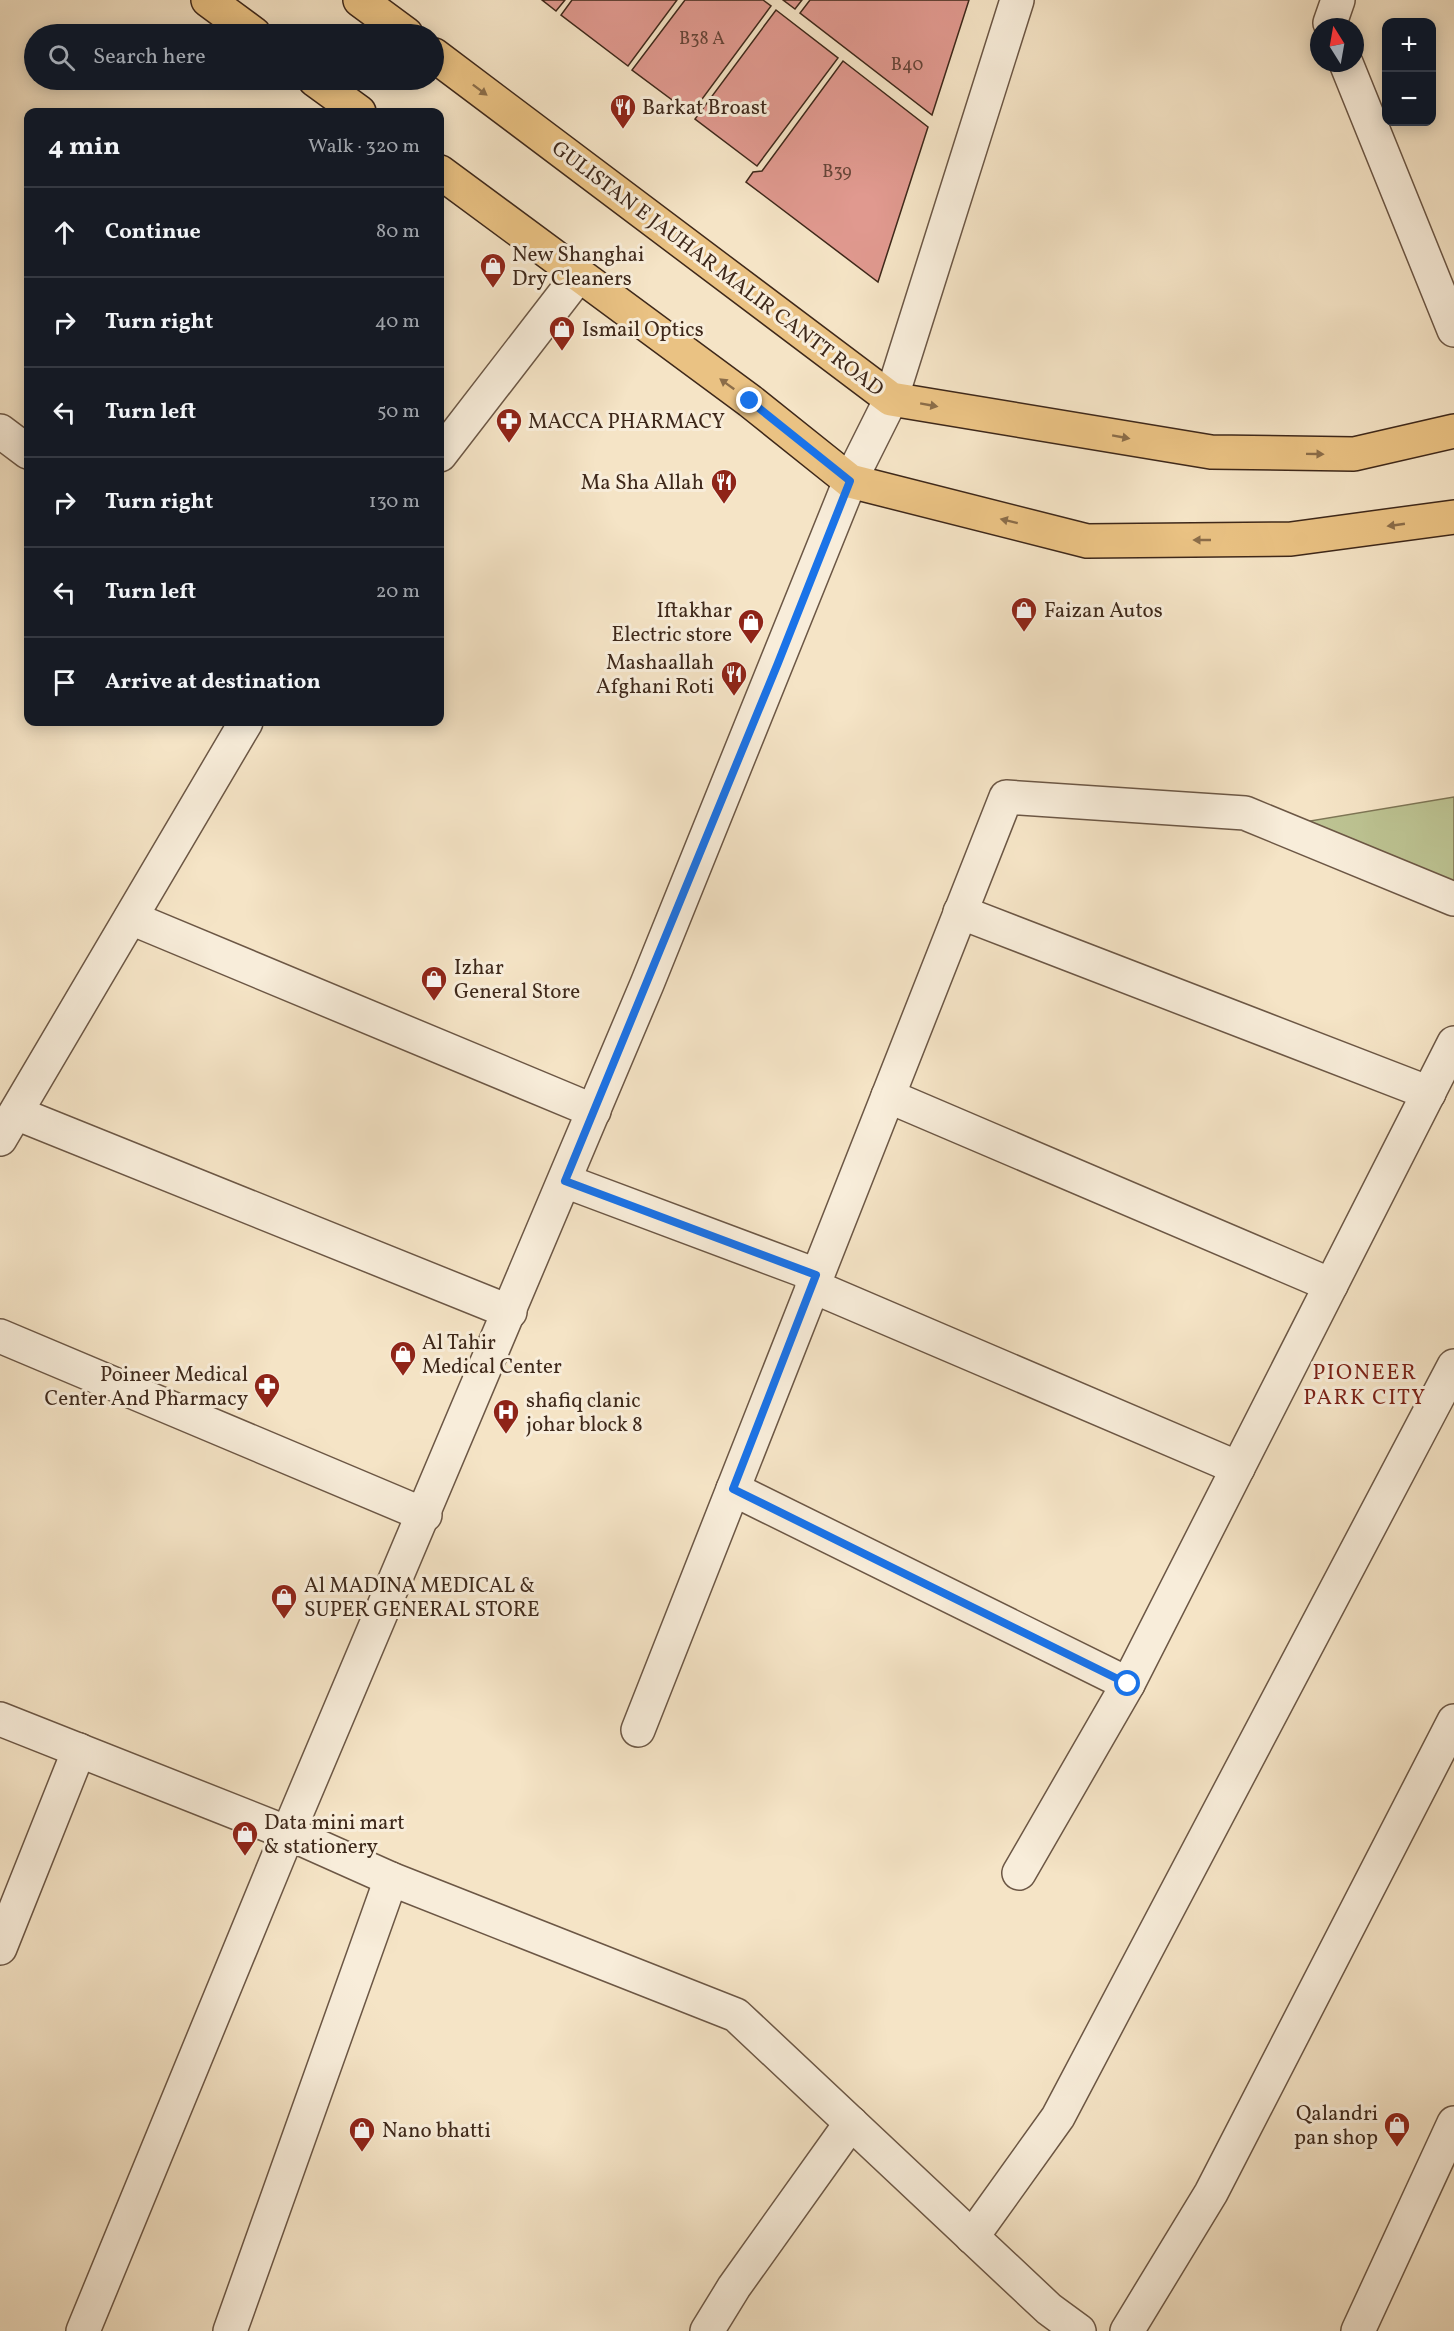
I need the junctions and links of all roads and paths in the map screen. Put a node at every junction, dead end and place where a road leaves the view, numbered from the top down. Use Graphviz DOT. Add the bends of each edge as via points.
graph roads {
  1 [pos="208,0"];
  2 [pos="360,0"];
  3 [pos="1017,0"];
  4 [pos="1338,0"];
  5 [pos="1332,18"];
  6 [pos="240,24"];
  7 [pos="392,24"];
  8 [pos="444,63"];
  9 [pos="1350,72"];
  10 [pos="329,90"];
  11 [pos="354,108"];
  12 [pos="444,175"];
  13 [pos="579,275"];
  14 [pos="1454,330"];
  15 [pos="891,399"];
  16 [pos="1454,430"];
  17 [pos="0,431"];
  18 [pos="24,449"];
  19 [pos="444,450"];
  20 [pos="850,481"];
  21 [pos="1454,518"];
  22 [pos="244,726"];
  23 [pos="1454,899"];
  24 [pos="960,912"];
  25 [pos="130,918"];
  26 [pos="1454,1043"];
  27 [pos="1429,1093"];
  28 [pos="888,1095"];
  29 [pos="594,1111"];
  30 [pos="8,1126"];
  31 [pos="565,1181"];
  32 [pos="814,1280"];
  33 [pos="1331,1285"];
  34 [pos="510,1312"];
  35 [pos="0,1336"];
  36 [pos="1454,1366"];
  37 [pos="1238,1468"];
  38 [pos="733,1489"];
  39 [pos="424,1515"];
  40 [pos="1128,1684"];
  41 [pos="0,1719"];
  42 [pos="1454,1721"];
  43 [pos="638,1730"];
  44 [pos="79,1750"];
  45 [pos="288,1833"];
  46 [pos="1019,1873"];
  47 [pos="391,1879"];
  48 [pos="0,1948"];
  49 [pos="851,2123"];
  50 [pos="1452,2133"];
  51 [pos="972,2237"];
  52 [pos="83,2331"];
  53 [pos="230,2331"];
  54 [pos="707,2331"];
  55 [pos="1079,2331"];
  56 [pos="1127,2331"];
  57 [pos="1358,2331"];
  1 -- 6 [label="main road"];
  2 -- 7 [label="main road"];
  3 -- 15 [label="street"];
  4 -- 5 [label="street"];
  8 -- 15 [label="main road, GULISTAN E JAUHAR MALIR CANTT ROAD, one-way"];
  9 -- 14 [label="street"];
  10 -- 11 [label="main road"];
  12 -- 13 [label="main road"];
  13 -- 19 [label="street"];
  20 -- 13 [label="main road, one-way" via="750,401"];
  15 -- 16 [label="main road, GULISTAN E JAUHAR MALIR CANTT ROAD, one-way" via="1211,452 1354,454"];
  15 -- 20 [label="street"];
  17 -- 18 [label="street"];
  21 -- 20 [label="main road, one-way" via="1291,539 1087,541"];
  20 -- 29 [label="street"];
  22 -- 25 [label="street"];
  23 -- 24 [label="street" via="1245,813 1006,797"];
  24 -- 27 [label="street"];
  24 -- 28 [label="street"];
  25 -- 29 [label="street"];
  25 -- 30 [label="street"];
  26 -- 27 [label="street"];
  27 -- 33 [label="street"];
  28 -- 32 [label="street"];
  28 -- 33 [label="street"];
  29 -- 31 [label="street"];
  30 -- 34 [label="street"];
  31 -- 32 [label="street"];
  31 -- 34 [label="street"];
  32 -- 37 [label="street"];
  32 -- 38 [label="street"];
  33 -- 37 [label="street"];
  34 -- 39 [label="street"];
  35 -- 39 [label="street"];
  36 -- 51 [label="street" via="1058,2117"];
  37 -- 40 [label="street"];
  38 -- 40 [label="street"];
  38 -- 43 [label="street"];
  39 -- 45 [label="street"];
  40 -- 46 [label="street"];
  41 -- 44 [label="street"];
  42 -- 56 [label="street" via="1211,2193"];
  44 -- 45 [label="street"];
  44 -- 48 [label="street"];
  45 -- 47 [label="street"];
  45 -- 52 [label="street"];
  47 -- 49 [label="street" via="736,2015"];
  47 -- 53 [label="street"];
  49 -- 51 [label="street"];
  49 -- 54 [label="street"];
  50 -- 57 [label="street"];
  51 -- 55 [label="street" via="1049,2309"];
}
